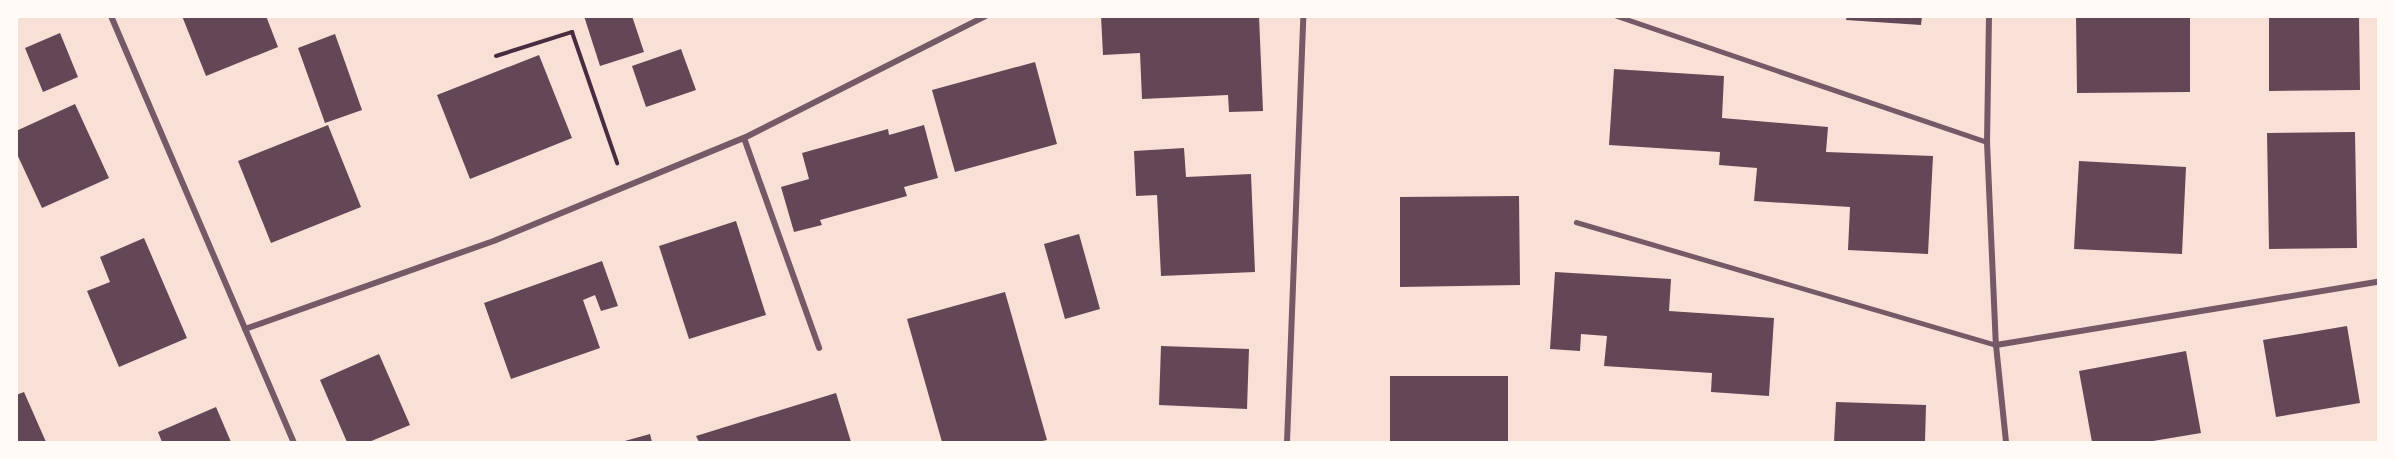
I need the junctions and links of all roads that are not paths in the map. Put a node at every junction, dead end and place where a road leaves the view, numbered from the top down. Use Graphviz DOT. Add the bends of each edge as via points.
graph roads {
  1 [pos="111,16"];
  2 [pos="986,16"];
  3 [pos="1302,16"];
  4 [pos="1617,16"];
  5 [pos="1989,16"];
  6 [pos="744,138"];
  7 [pos="1987,142"];
  8 [pos="1576,222"];
  9 [pos="2379,282"];
  10 [pos="245,329"];
  11 [pos="1996,345"];
  12 [pos="819,348"];
  13 [pos="294,442"];
  14 [pos="1287,442"];
  15 [pos="2006,442"];
  1 -- 10 [label="street"];
  2 -- 6 [label="street"];
  3 -- 14 [label="street"];
  4 -- 7 [label="lane"];
  5 -- 7 [label="street"];
  6 -- 10 [label="street" via="496,240"];
  6 -- 12 [label="street"];
  7 -- 11 [label="street"];
  8 -- 11 [label="lane"];
  9 -- 11 [label="street"];
  10 -- 13 [label="street"];
  11 -- 15 [label="street"];
}
